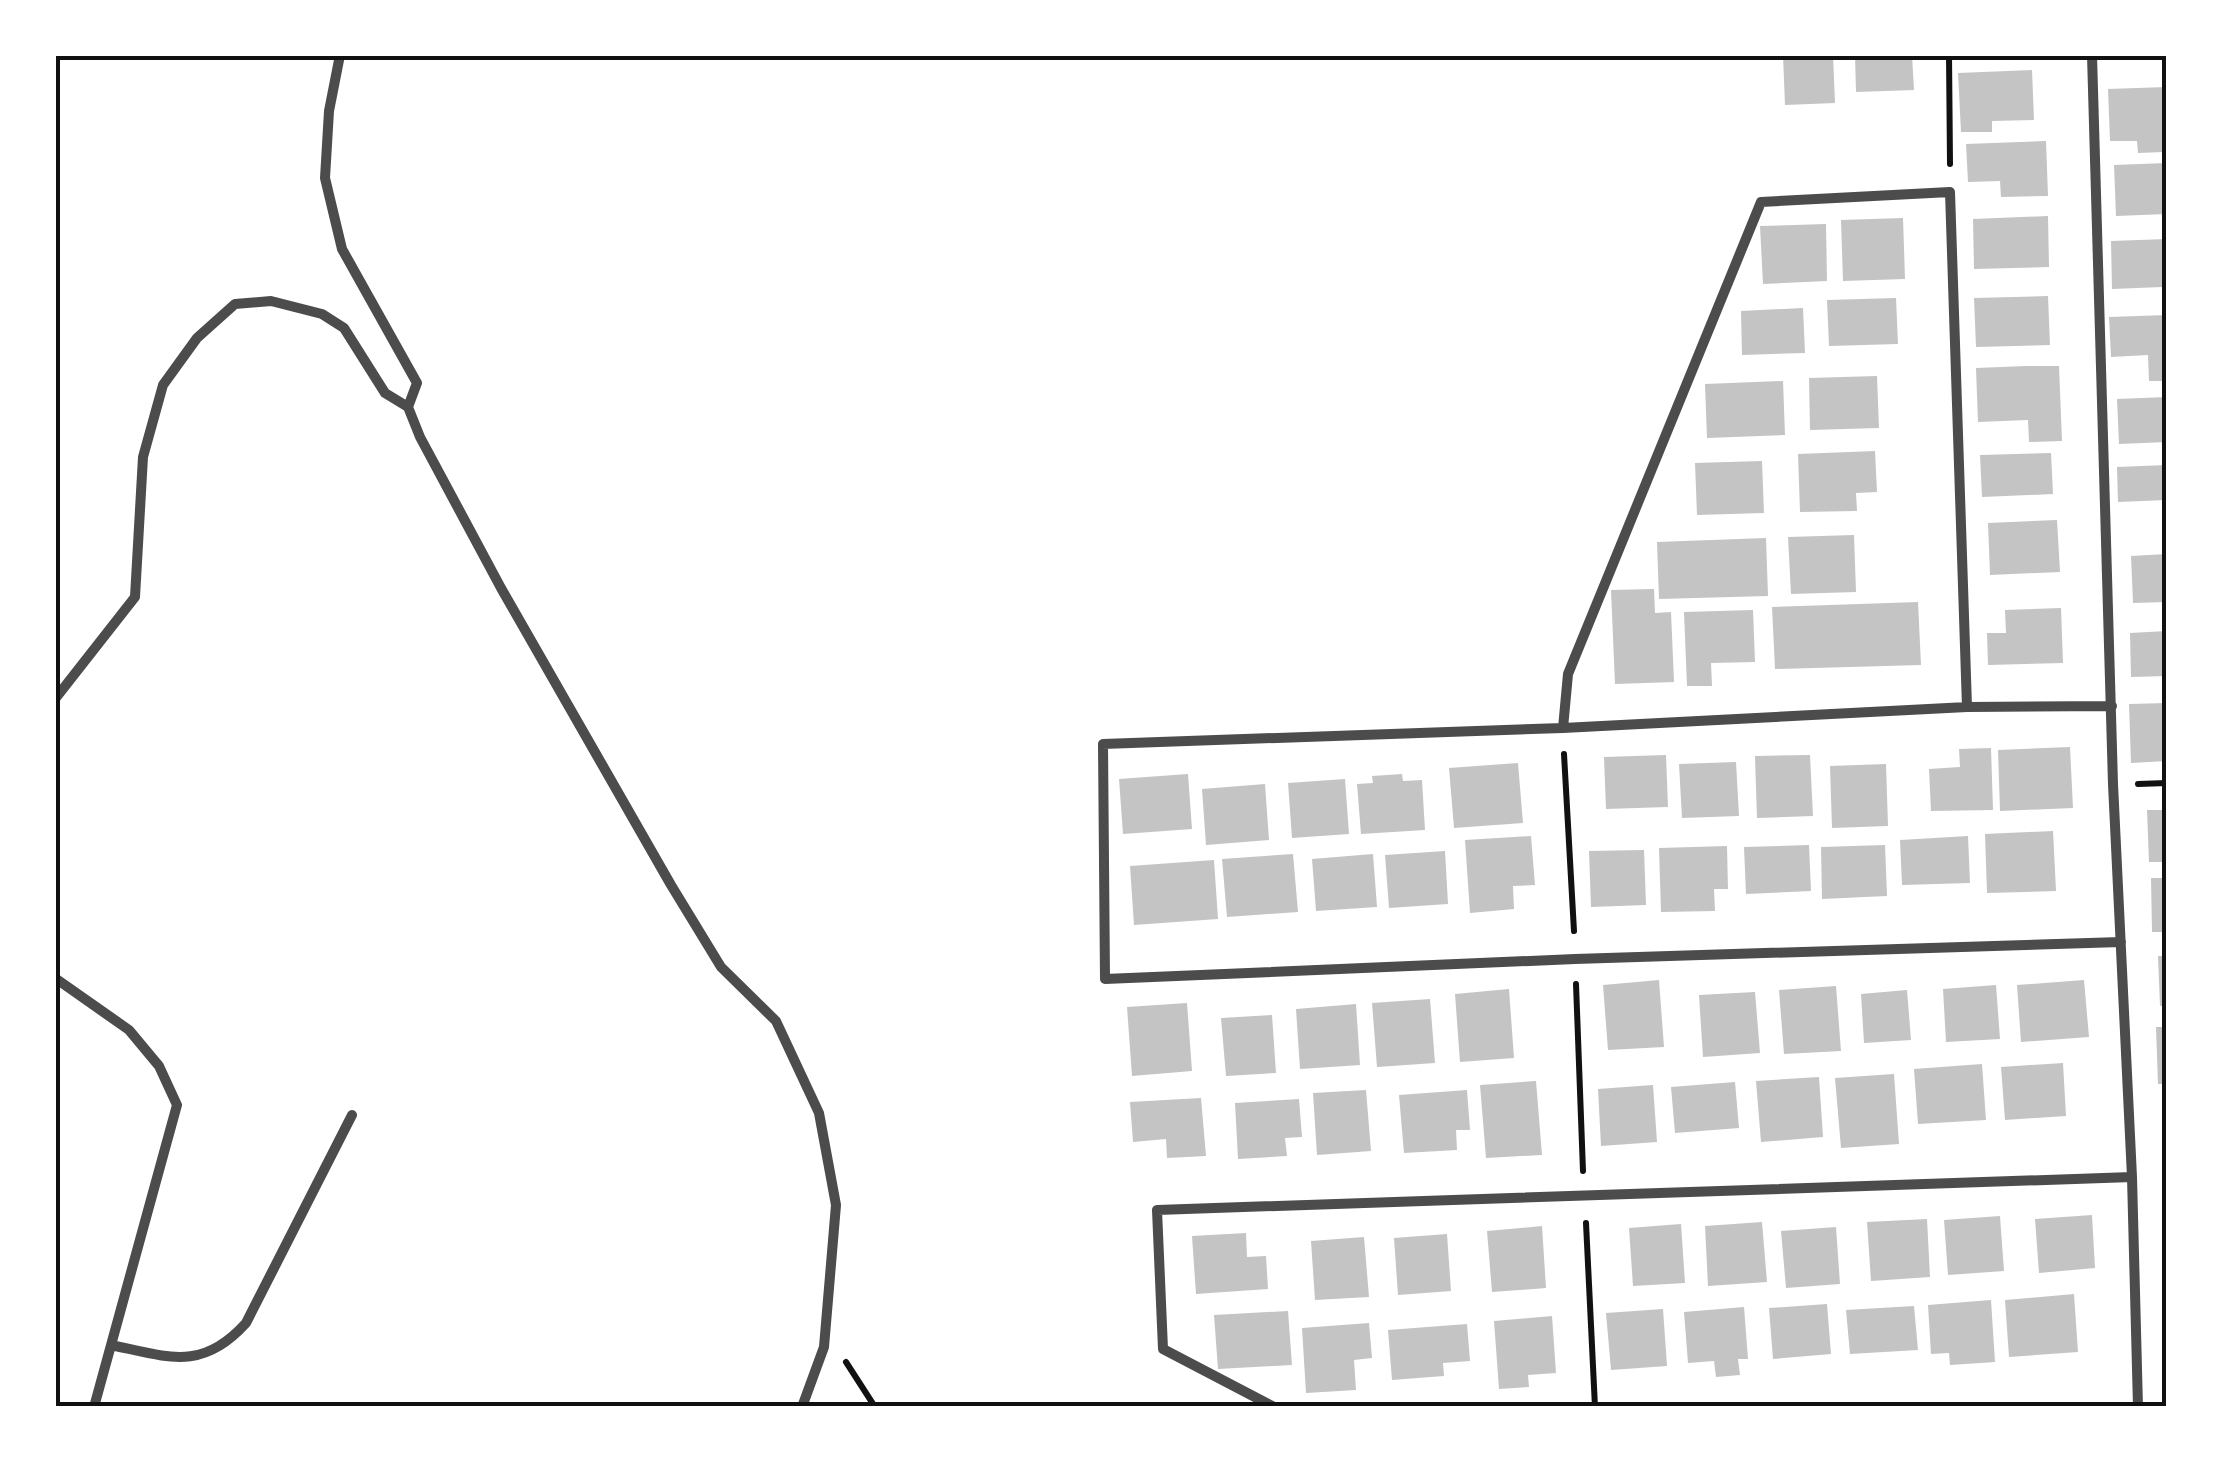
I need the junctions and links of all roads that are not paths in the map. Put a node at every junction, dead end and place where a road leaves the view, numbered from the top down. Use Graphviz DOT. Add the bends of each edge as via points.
graph roads {
  1 [pos="340,55"];
  2 [pos="2092,55"];
  3 [pos="408,408"];
  4 [pos="55,699"];
  5 [pos="2112,706"];
  6 [pos="1968,707"];
  7 [pos="1563,728"];
  8 [pos="2121,942"];
  9 [pos="55,978"];
  10 [pos="352,1115"];
  11 [pos="2132,1177"];
  12 [pos="111,1346"];
  13 [pos="94,1407"];
  14 [pos="802,1407"];
  15 [pos="1274,1407"];
  16 [pos="2138,1407"];
  1 -- 3 [label="street" via="325,178 342,249 417,383"];
  2 -- 5 [label="street"];
  3 -- 4 [label="street" via="385,393 344,328 322,314 271,302 235,304 197,338 162,384 143,457 134,597"];
  3 -- 14 [label="street" via="501,588 671,885 720,966 776,1021 819,1113 836,1205 824,1347"];
  5 -- 6 [label="street"];
  5 -- 8 [label="street"];
  6 -- 7 [label="street"];
  6 -- 7 [label="street" via="1950,192 1761,202 1568,674"];
  7 -- 8 [label="street" via="1102,744 1105,979"];
  8 -- 11 [label="street"];
  9 -- 12 [label="street" via="130,1030 159,1066 177,1104"];
  10 -- 12 [label="street" via="246,1323 231,1340 204,1356"];
  11 -- 15 [label="street" via="1157,1210 1163,1349"];
  11 -- 16 [label="street"];
  12 -- 13 [label="street"];
}
